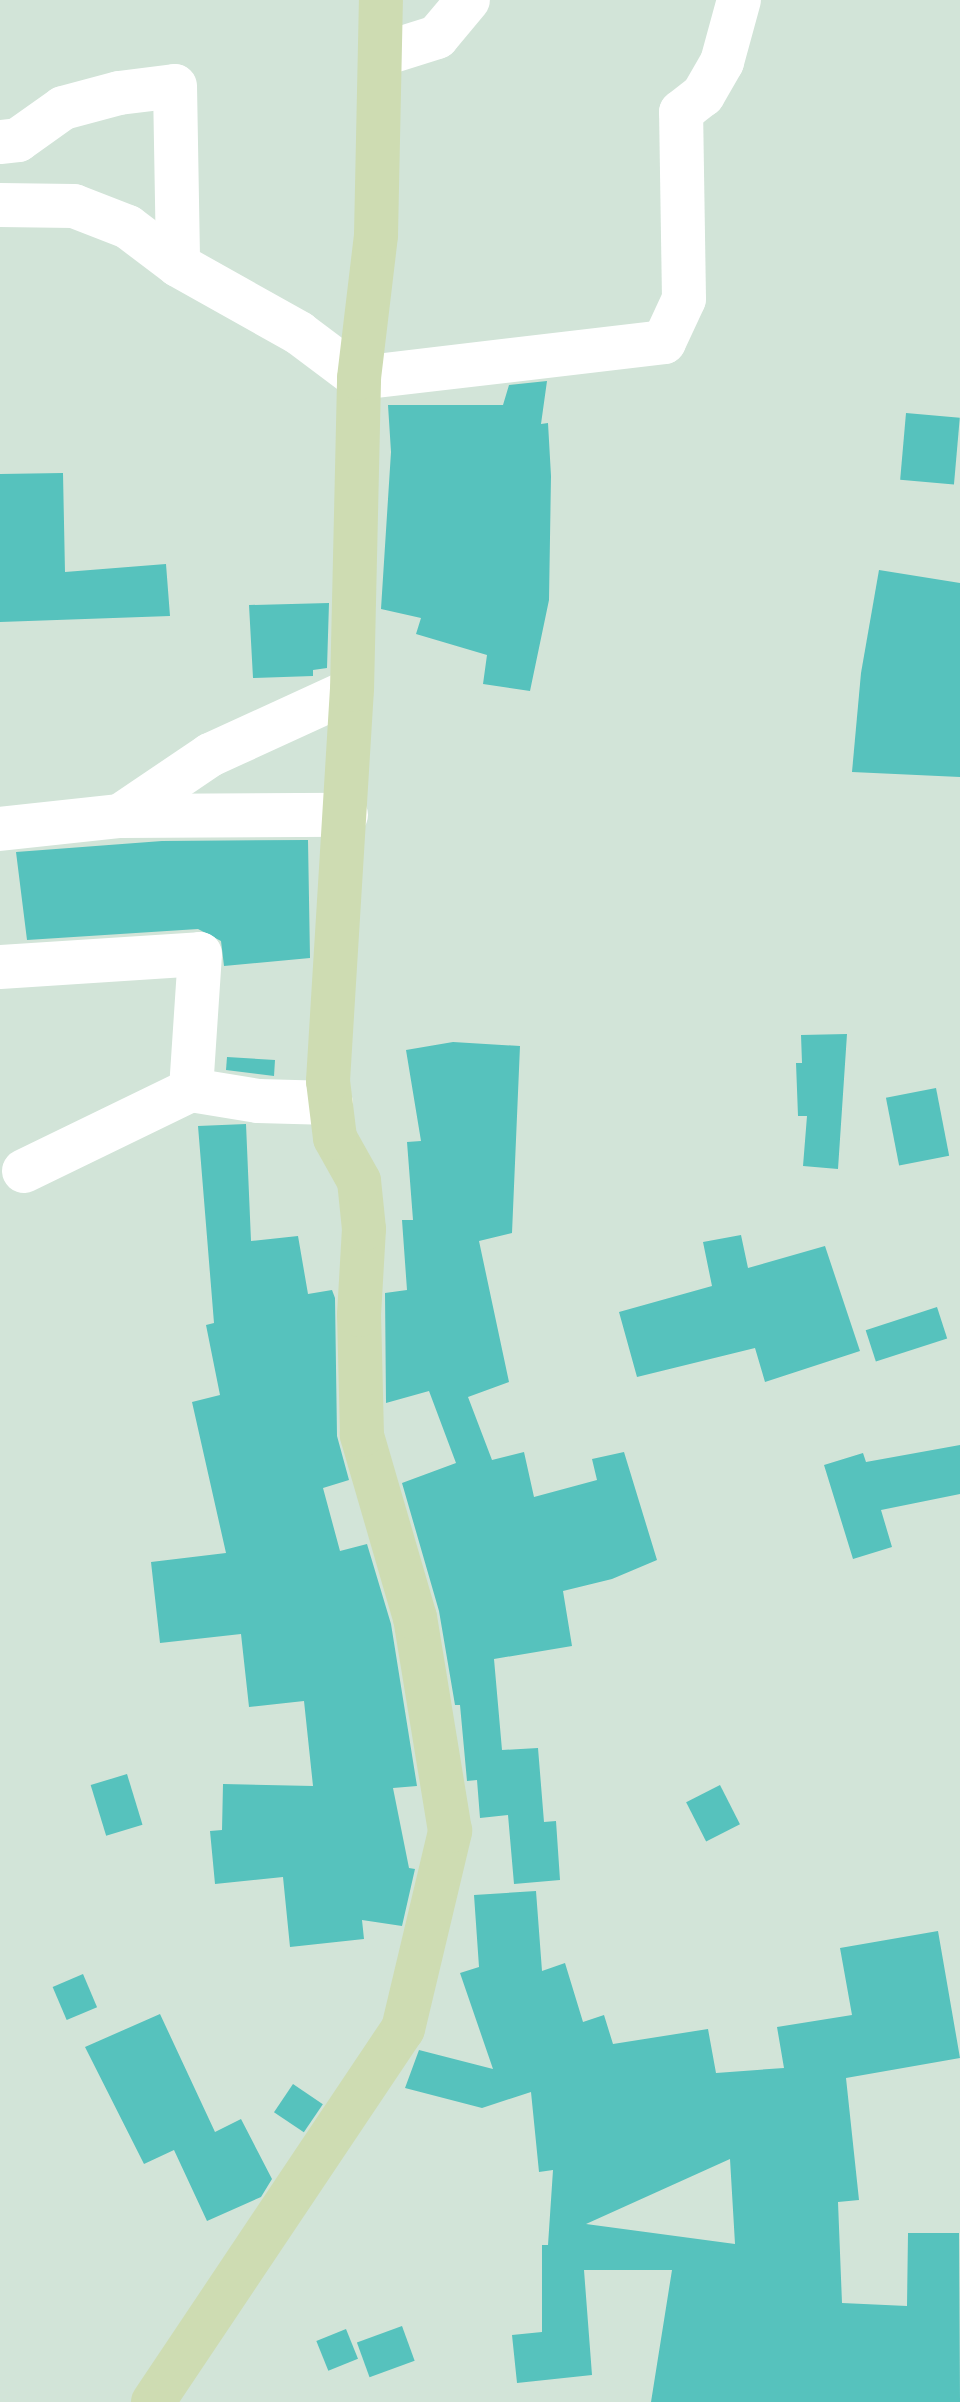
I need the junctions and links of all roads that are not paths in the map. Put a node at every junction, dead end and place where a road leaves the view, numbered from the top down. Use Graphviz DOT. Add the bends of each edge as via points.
graph roads {
  1 [pos="381,0"];
  2 [pos="468,0"];
  3 [pos="739,0"];
  4 [pos="380,55"];
  5 [pos="0,142"];
  6 [pos="0,205"];
  7 [pos="178,265"];
  8 [pos="359,378"];
  9 [pos="352,690"];
  10 [pos="346,815"];
  11 [pos="120,816"];
  12 [pos="0,829"];
  13 [pos="0,967"];
  14 [pos="191,1090"];
  15 [pos="331,1103"];
  16 [pos="24,1171"];
  17 [pos="153,2402"];
  1 -- 4 [label="main road"];
  2 -- 4 [label="street" via="437,37"];
  3 -- 8 [label="street" via="722,62 703,95 681,112 684,299 664,342"];
  4 -- 8 [label="main road" via="376,235"];
  5 -- 7 [label="street" via="18,140 63,108 175,86"];
  6 -- 7 [label="street" via="74,206 128,227"];
  7 -- 8 [label="street" via="299,333"];
  8 -- 9 [label="main road"];
  9 -- 10 [label="main road"];
  9 -- 11 [label="street" via="210,755"];
  10 -- 11 [label="street"];
  10 -- 15 [label="main road"];
  11 -- 12 [label="street"];
  13 -- 14 [label="street" via="200,954"];
  14 -- 15 [label="street" via="258,1101"];
  14 -- 16 [label="street"];
  15 -- 17 [label="main road" via="335,1138 359,1181 364,1229 359,1315 362,1435 415,1618 450,1831 403,2029"];
}
